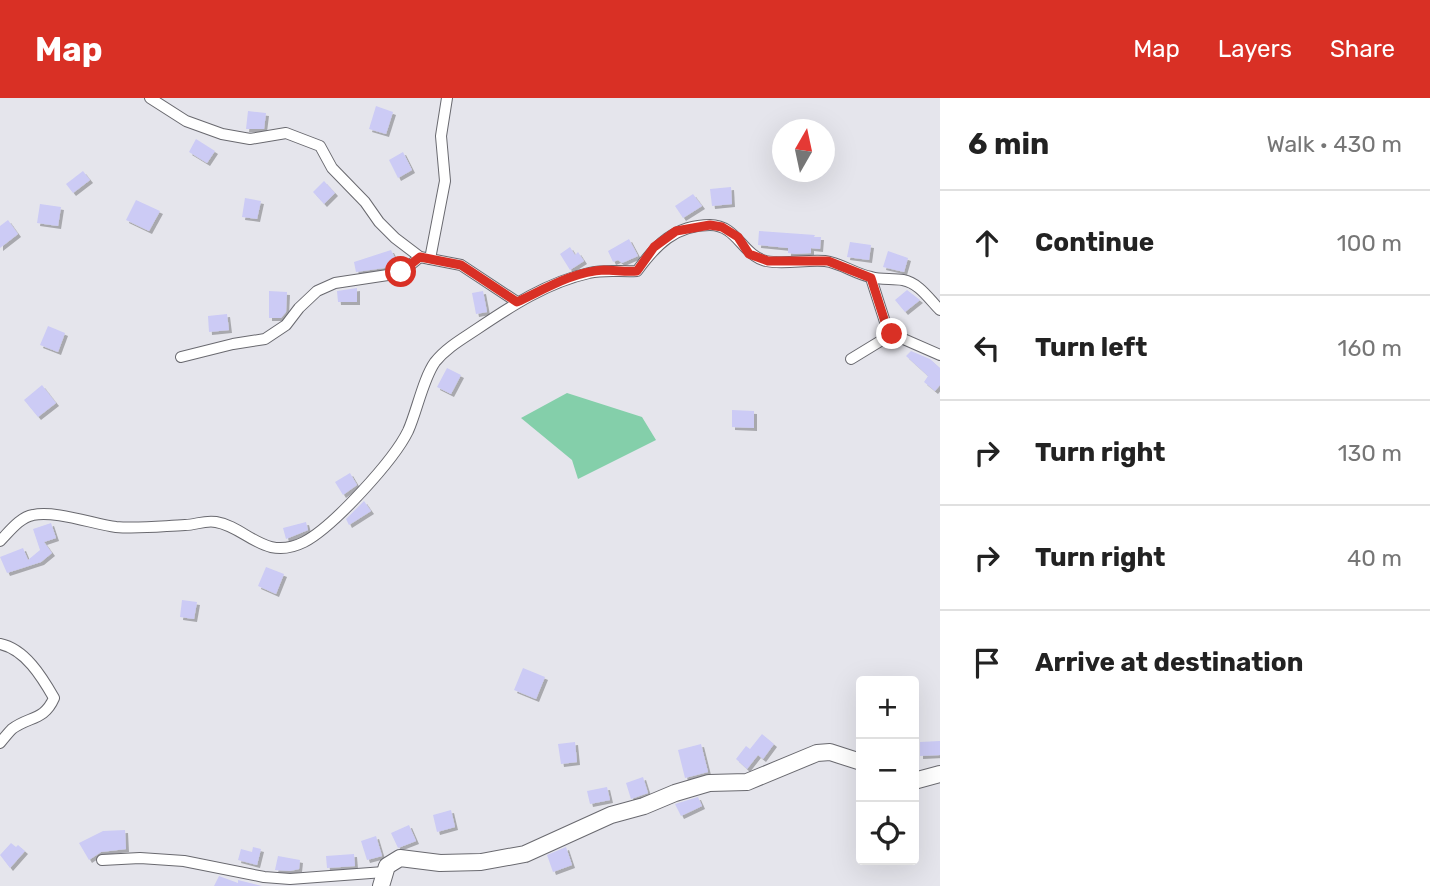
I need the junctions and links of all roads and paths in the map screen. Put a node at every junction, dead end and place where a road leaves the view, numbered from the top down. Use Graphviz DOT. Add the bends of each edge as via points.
graph roads {
  1 [pos="150,98"];
  2 [pos="447,98"];
  3 [pos="425,258"];
  4 [pos="871,278"];
  5 [pos="517,302"];
  6 [pos="940,310"];
  7 [pos="892,334"];
  8 [pos="940,355"];
  9 [pos="181,357"];
  10 [pos="851,359"];
  11 [pos="0,541"];
  12 [pos="0,644"];
  13 [pos="0,743"];
  14 [pos="856,760"];
  15 [pos="940,774"];
  16 [pos="919,780"];
  17 [pos="102,860"];
  18 [pos="383,879"];
  1 -- 3 [label="street" via="186,121 222,134 250,139 286,133 320,146 332,169 379,222"];
  2 -- 3 [label="street" via="441,136 445,181"];
  3 -- 5 [label="street" via="461,265"];
  3 -- 9 [label="street" via="401,272 334,283 317,291 286,325 265,339"];
  4 -- 5 [label="street" via="828,261 768,261 749,254 738,237 722,227 710,225 676,231 654,247 637,271 588,273"];
  4 -- 6 [label="street" via="910,282"];
  4 -- 7 [label="street"];
  5 -- 11 [label="street" via="446,350 434,364 407,433 366,488 304,542 268,546 220,522 205,520 188,526 117,527 45,515 32,515"];
  7 -- 8 [label="street"];
  7 -- 10 [label="street"];
  12 -- 13 [label="street" via="18,652 42,676 54,698 50,709 13,728"];
  14 -- 18 [label="street" via="817,753 747,782 709,783 611,815 525,854 481,862 400,858 387,866"];
  15 -- 16 [label="street"];
  17 -- 18 [label="street" via="184,862 289,879"];
}
